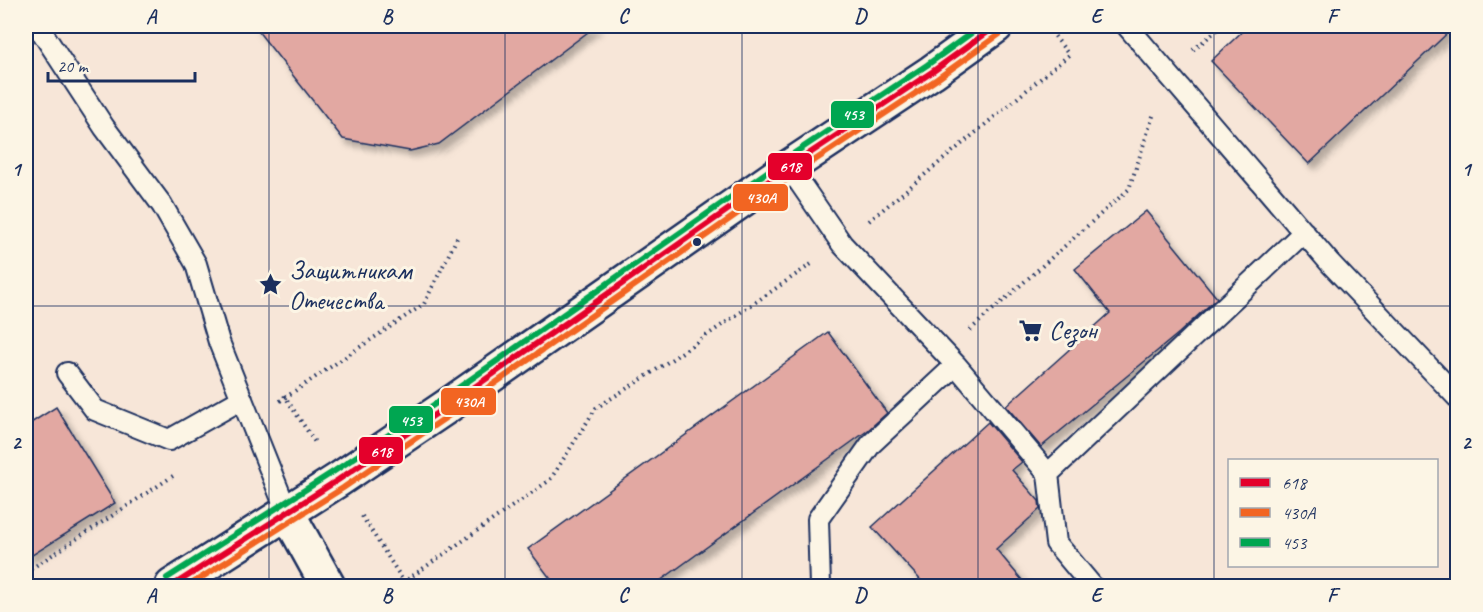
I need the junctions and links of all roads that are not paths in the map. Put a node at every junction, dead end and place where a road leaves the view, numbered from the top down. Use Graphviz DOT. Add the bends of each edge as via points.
graph roads {
  1 [pos="33,26"];
  2 [pos="996,26"];
  3 [pos="1127,26"];
  4 [pos="789,167"];
  5 [pos="1304,232"];
  6 [pos="951,358"];
  7 [pos="67,373"];
  8 [pos="1458,398"];
  9 [pos="242,399"];
  10 [pos="1048,474"];
  11 [pos="287,512"];
  12 [pos="172,586"];
  13 [pos="328,586"];
  14 [pos="820,586"];
  15 [pos="1092,586"];
  1 -- 9 [label="lane" via="42,32 104,127 162,205 196,264 219,342"];
  2 -- 4 [label="main road"];
  3 -- 5 [label="lane"];
  4 -- 6 [label="lane" via="842,244"];
  4 -- 11 [label="main road" via="446,407"];
  5 -- 8 [label="lane"];
  5 -- 10 [label="lane"];
  6 -- 10 [label="lane"];
  6 -- 14 [label="lane" via="872,444 818,519"];
  7 -- 9 [label="lane" via="95,410 169,440"];
  9 -- 11 [label="lane"];
  10 -- 15 [label="lane" via="1056,543"];
  11 -- 12 [label="main road"];
  11 -- 13 [label="main road"];
}
